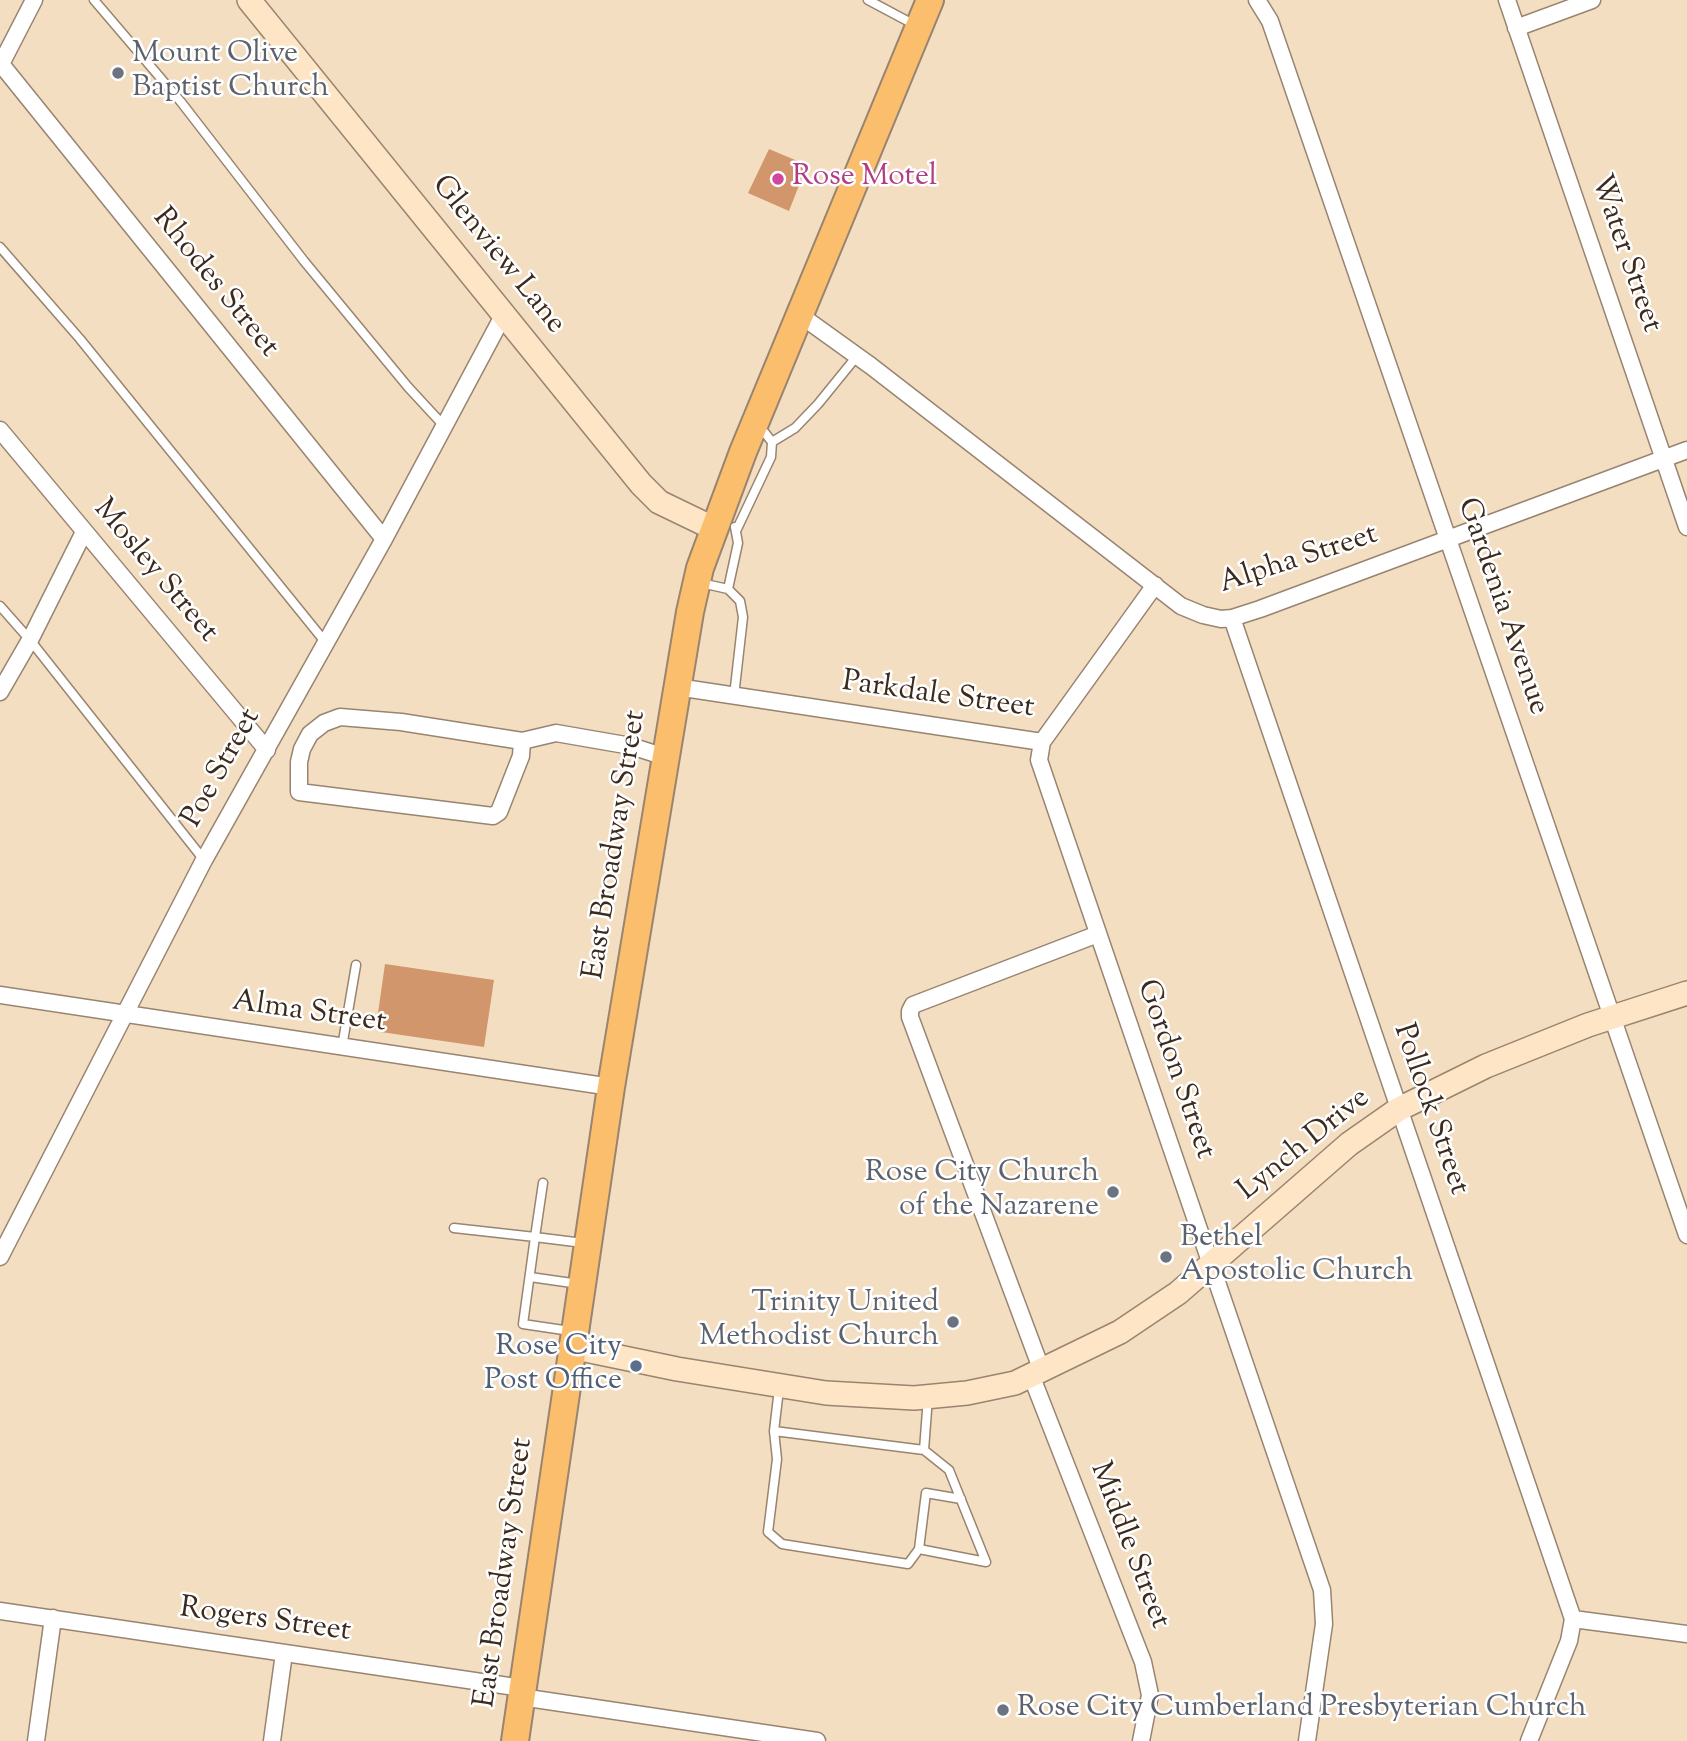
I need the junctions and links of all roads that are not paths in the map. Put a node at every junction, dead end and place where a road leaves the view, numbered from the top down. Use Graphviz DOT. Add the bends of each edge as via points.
graph roads {
  1 [pos="34,0"];
  2 [pos="94,0"];
  3 [pos="249,0"];
  4 [pos="868,0"];
  5 [pos="930,0"];
  6 [pos="1256,0"];
  7 [pos="1507,0"];
  8 [pos="1592,0"];
  9 [pos="919,27"];
  10 [pos="1516,28"];
  11 [pos="0,65"];
  12 [pos="0,247"];
  13 [pos="504,314"];
  14 [pos="800,315"];
  15 [pos="856,356"];
  16 [pos="445,427"];
  17 [pos="0,430"];
  18 [pos="763,434"];
  19 [pos="1687,450"];
  20 [pos="1665,459"];
  21 [pos="724,525"];
  22 [pos="1687,527"];
  23 [pos="84,532"];
  24 [pos="384,539"];
  25 [pos="1449,539"];
  26 [pos="697,582"];
  27 [pos="1155,585"];
  28 [pos="727,589"];
  29 [pos="0,606"];
  30 [pos="1232,618"];
  31 [pos="30,640"];
  32 [pos="326,643"];
  33 [pos="677,687"];
  34 [pos="0,692"];
  35 [pos="734,696"];
  36 [pos="522,741"];
  37 [pos="1042,742"];
  38 [pos="267,750"];
  39 [pos="665,757"];
  40 [pos="204,860"];
  41 [pos="1098,934"];
  42 [pos="356,965"];
  43 [pos="1687,993"];
  44 [pos="0,995"];
  45 [pos="123,1014"];
  46 [pos="1612,1017"];
  47 [pos="342,1047"];
  48 [pos="611,1087"];
  49 [pos="1399,1109"];
  50 [pos="543,1182"];
  51 [pos="454,1228"];
  52 [pos="1687,1235"];
  53 [pos="535,1237"];
  54 [pos="4,1239"];
  55 [pos="587,1243"];
  56 [pos="0,1256"];
  57 [pos="1212,1266"];
  58 [pos="530,1277"];
  59 [pos="580,1285"];
  60 [pos="572,1340"];
  61 [pos="1037,1373"];
  62 [pos="779,1386"];
  63 [pos="928,1397"];
  64 [pos="774,1431"];
  65 [pos="924,1450"];
  66 [pos="961,1499"];
  67 [pos="919,1549"];
  68 [pos="0,1611"];
  69 [pos="53,1618"];
  70 [pos="1573,1619"];
  71 [pos="1687,1634"];
  72 [pos="284,1653"];
  73 [pos="522,1693"];
  74 [pos="36,1741"];
  75 [pos="272,1741"];
  76 [pos="515,1741"];
  77 [pos="817,1741"];
  78 [pos="1140,1741"];
  79 [pos="1307,1741"];
  80 [pos="1529,1741"];
  1 -- 11 [label="street"];
  2 -- 16 [label="lane" via="181,102 304,261"];
  3 -- 13 [label="main road, Glenview Lane"];
  4 -- 9 [label="lane"];
  5 -- 9 [label="main road, East Broadway Street"];
  6 -- 25 [label="street, Gardenia Avenue" via="1270,21"];
  7 -- 10 [label="street, Water Street"];
  8 -- 10 [label="street"];
  9 -- 14 [label="main road, East Broadway Street"];
  10 -- 20 [label="street, Water Street"];
  11 -- 24 [label="street, Rhodes Street"];
  12 -- 32 [label="lane"];
  13 -- 16 [label="street, Poe Street"];
  13 -- 21 [label="main road, Glenview Lane" via="659,502"];
  14 -- 15 [label="street, Alpha Street"];
  14 -- 18 [label="main road, East Broadway Street"];
  15 -- 18 [label="lane" via="796,428"];
  15 -- 27 [label="street, Alpha Street"];
  16 -- 24 [label="street, Poe Street"];
  17 -- 23 [label="street, Mosley Street"];
  18 -- 21 [label="main road, East Broadway Street"];
  19 -- 20 [label="street, Alpha Street"];
  20 -- 22 [label="street, Water Street"];
  20 -- 25 [label="street, Alpha Street"];
  21 -- 26 [label="main road, East Broadway Street"];
  21 -- 28 [label="lane" via="738,543"];
  23 -- 31 [label="street"];
  23 -- 38 [label="street, Mosley Street"];
  24 -- 32 [label="street, Poe Street"];
  25 -- 30 [label="street, Alpha Street"];
  25 -- 46 [label="street, Gardenia Avenue"];
  26 -- 28 [label="lane"];
  26 -- 33 [label="main road, East Broadway Street"];
  27 -- 30 [label="street, Alpha Street" via="1192,611"];
  27 -- 37 [label="street, Parkdale Street"];
  28 -- 35 [label="lane" via="740,601 743,617"];
  29 -- 31 [label="lane"];
  30 -- 49 [label="street, Pollock Street"];
  31 -- 34 [label="street"];
  31 -- 40 [label="lane"];
  32 -- 38 [label="street, Poe Street"];
  33 -- 35 [label="street, Parkdale Street"];
  33 -- 39 [label="main road, East Broadway Street"];
  35 -- 37 [label="street, Parkdale Street"];
  36 -- 36 [label="street" via="340,717 310,734 299,762 299,792 493,816 512,780"];
  36 -- 39 [label="street" via="556,733"];
  37 -- 41 [label="street, Gordon Street" via="1038,760"];
  38 -- 40 [label="street, Poe Street"];
  39 -- 48 [label="main road, East Broadway Street"];
  40 -- 45 [label="street, Poe Street"];
  41 -- 57 [label="street, Gordon Street"];
  41 -- 61 [label="street, Middle Street" via="913,1005 909,1011"];
  42 -- 47 [label="lane"];
  43 -- 46 [label="main road, Lynch Drive"];
  44 -- 45 [label="street, Alma Street"];
  45 -- 47 [label="street, Alma Street"];
  45 -- 54 [label="street, Poe Street"];
  46 -- 49 [label="main road, Lynch Drive" via="1486,1066"];
  46 -- 52 [label="street, Gardenia Avenue"];
  47 -- 48 [label="street, Alma Street"];
  48 -- 55 [label="main road, East Broadway Street"];
  49 -- 57 [label="main road, Lynch Drive" via="1349,1144"];
  49 -- 70 [label="street, Pollock Street"];
  50 -- 53 [label="lane"];
  51 -- 53 [label="lane"];
  53 -- 55 [label="lane"];
  53 -- 58 [label="lane"];
  54 -- 56 [label="street, Poe Street"];
  55 -- 59 [label="main road, East Broadway Street"];
  57 -- 61 [label="main road, Lynch Drive" via="1120,1332"];
  57 -- 79 [label="street, Gordon Street" via="1322,1590 1324,1624"];
  58 -- 59 [label="lane"];
  58 -- 60 [label="lane" via="523,1324"];
  59 -- 60 [label="main road, East Broadway Street"];
  60 -- 62 [label="main road, Lynch Drive"];
  60 -- 73 [label="main road, East Broadway Street"];
  61 -- 63 [label="main road, Lynch Drive" via="1015,1383"];
  61 -- 78 [label="street, Middle Street" via="1143,1662 1150,1695"];
  62 -- 63 [label="main road, Lynch Drive" via="826,1393"];
  62 -- 64 [label="lane"];
  63 -- 65 [label="lane"];
  64 -- 65 [label="lane"];
  64 -- 67 [label="lane" via="777,1459 768,1532 782,1544 908,1564"];
  65 -- 66 [label="lane" via="949,1470"];
  66 -- 67 [label="lane" via="926,1493"];
  66 -- 67 [label="lane" via="986,1562"];
  68 -- 69 [label="street, Rogers Street"];
  69 -- 72 [label="street, Rogers Street"];
  69 -- 74 [label="street"];
  70 -- 71 [label="street"];
  70 -- 80 [label="street" via="1569,1641"];
  72 -- 73 [label="street, Rogers Street"];
  72 -- 75 [label="street"];
  73 -- 76 [label="main road, East Broadway Street"];
  73 -- 77 [label="street, Rogers Street"];
}
